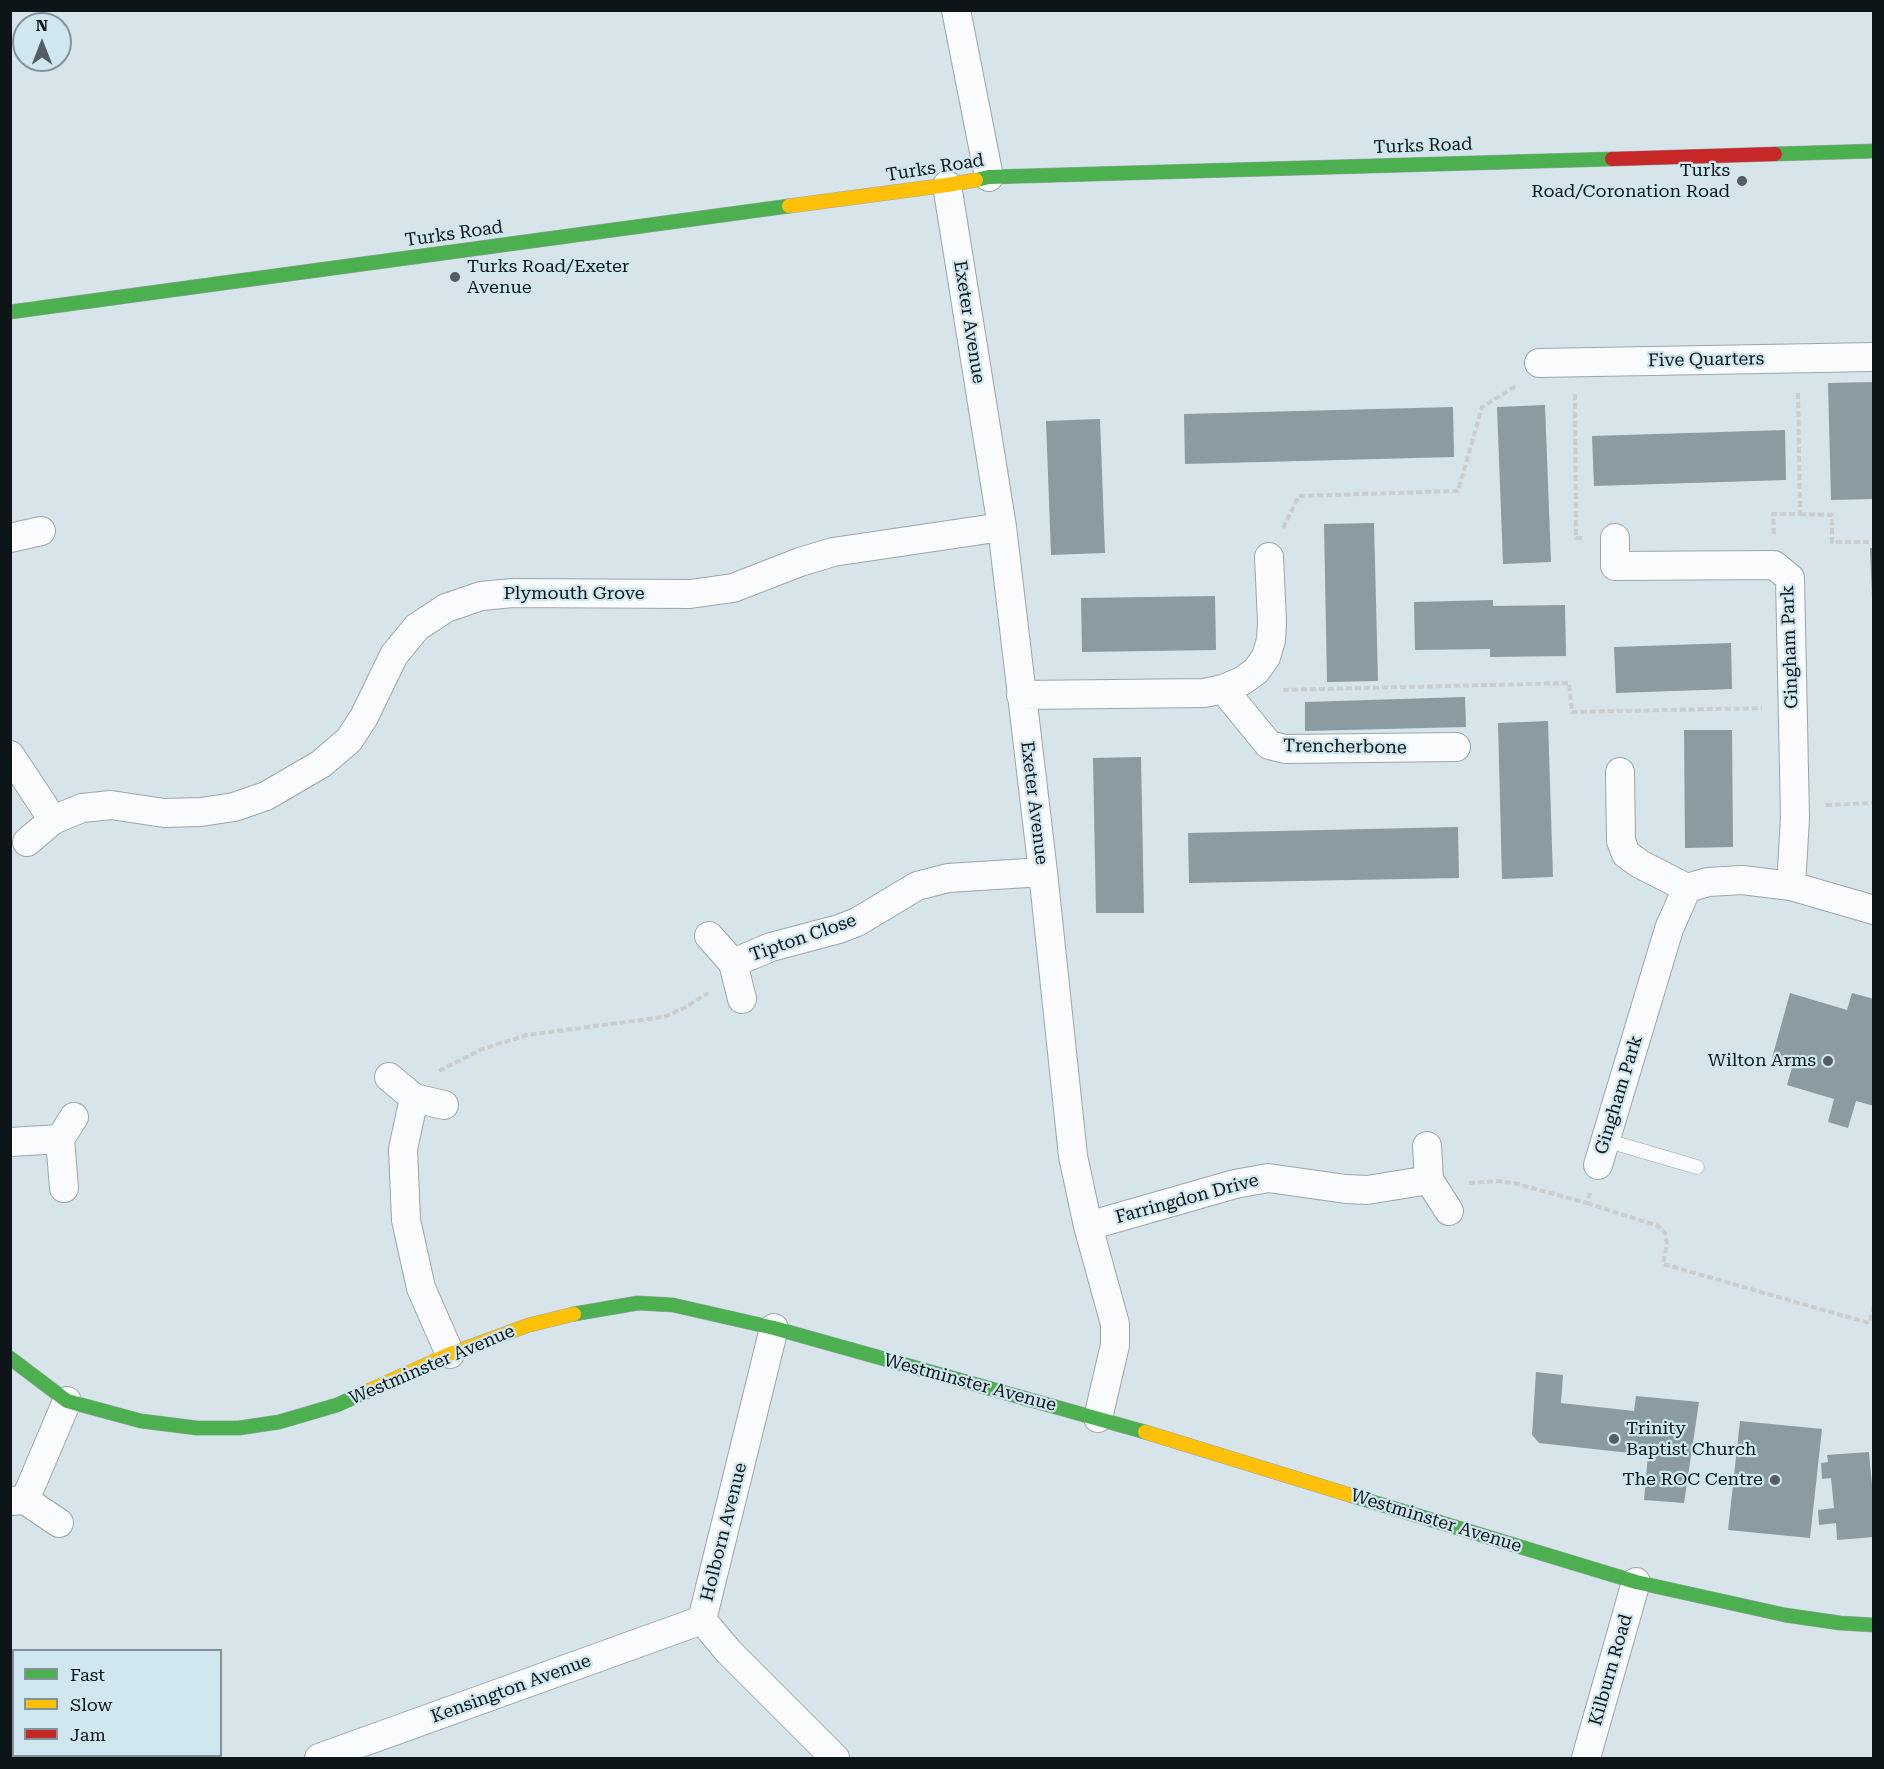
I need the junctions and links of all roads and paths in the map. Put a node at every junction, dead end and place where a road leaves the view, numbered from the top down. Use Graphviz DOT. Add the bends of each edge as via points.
graph roads {
  1 [pos="956,10"];
  2 [pos="1874,151"];
  3 [pos="989,177"];
  4 [pos="947,185"];
  5 [pos="10,312"];
  6 [pos="1874,357"];
  7 [pos="1797,359"];
  8 [pos="1555,363"];
  9 [pos="1800,514"];
  10 [pos="1002,526"];
  11 [pos="41,531"];
  12 [pos="10,538"];
  13 [pos="1615,538"];
  14 [pos="1874,542"];
  15 [pos="1269,557"];
  16 [pos="1774,565"];
  17 [pos="1235,684"];
  18 [pos="1021,695"];
  19 [pos="1793,708"];
  20 [pos="1456,747"];
  21 [pos="10,755"];
  22 [pos="1620,772"];
  23 [pos="1874,803"];
  24 [pos="1795,805"];
  25 [pos="53,820"];
  26 [pos="27,842"];
  27 [pos="1043,872"];
  28 [pos="1791,886"];
  29 [pos="1687,888"];
  30 [pos="1874,910"];
  31 [pos="709,936"];
  32 [pos="737,979"];
  33 [pos="389,1077"];
  34 [pos="414,1098"];
  35 [pos="444,1105"];
  36 [pos="10,1142"];
  37 [pos="1427,1146"];
  38 [pos="1602,1153"];
  39 [pos="1697,1167"];
  40 [pos="1431,1183"];
  41 [pos="64,1188"];
  42 [pos="1587,1203"];
  43 [pos="1449,1211"];
  44 [pos="1088,1226"];
  45 [pos="1874,1306"];
  46 [pos="774,1328"];
  47 [pos="450,1354"];
  48 [pos="10,1358"];
  49 [pos="67,1401"];
  50 [pos="1098,1418"];
  51 [pos="18,1501"];
  52 [pos="58,1523"];
  53 [pos="1636,1582"];
  54 [pos="702,1620"];
  55 [pos="1874,1625"];
  56 [pos="320,1758"];
  57 [pos="835,1758"];
  58 [pos="1586,1758"];
  1 -- 3 [label="street"];
  2 -- 3 [label="street, Turks Road"];
  3 -- 4 [label="street, Turks Road"];
  4 -- 5 [label="street, Turks Road"];
  4 -- 10 [label="street, Exeter Avenue"];
  6 -- 7 [label="street, Five Quarters"];
  7 -- 8 [label="street, Five Quarters"];
  7 -- 9 [label="path"];
  8 -- 13 [label="path" via="1576,538"];
  8 -- 15 [label="path" via="1482,407 1458,491 1299,496"];
  9 -- 14 [label="path" via="1832,515 1832,542"];
  9 -- 16 [label="path" via="1773,514"];
  10 -- 18 [label="street, Exeter Avenue"];
  10 -- 25 [label="street, Plymouth Grove" via="833,552 733,588 690,594 481,596 446,608 417,627 394,655 364,717 348,740 321,764 266,796 234,807 201,812 164,813 111,805 82,808"];
  11 -- 12 [label="street"];
  13 -- 16 [label="street, Gingham Park" via="1615,566"];
  15 -- 17 [label="street" via="1271,640 1256,671"];
  16 -- 19 [label="street, Gingham Park" via="1790,578"];
  17 -- 18 [label="street" via="1204,693"];
  17 -- 19 [label="path" via="1259,691 1569,683 1572,712"];
  17 -- 20 [label="street, Trencherbone" via="1269,745 1285,749"];
  18 -- 27 [label="street, Exeter Avenue"];
  19 -- 24 [label="street, Gingham Park"];
  21 -- 25 [label="street"];
  22 -- 29 [label="street" via="1621,841 1626,854"];
  23 -- 24 [label="path"];
  24 -- 28 [label="street, Gingham Park"];
  25 -- 26 [label="street, Plymouth Grove"];
  27 -- 32 [label="street, Tipton Close" via="948,878 917,886 857,922 771,947"];
  27 -- 44 [label="street, Exeter Avenue" via="1072,1156"];
  28 -- 29 [label="street" via="1742,880"];
  28 -- 30 [label="street"];
  29 -- 38 [label="street, Gingham Park" via="1669,929"];
  31 -- 32 [label="street, Tipton Close"];
  32 -- 34 [label="path" via="664,1017 527,1035 482,1049 442,1069"];
  33 -- 34 [label="street"];
  34 -- 35 [label="street"];
  34 -- 47 [label="street" via="403,1149 406,1220 421,1288"];
  36 -- 41 [label="street" via="67,1128"];
  37 -- 40 [label="street"];
  38 -- 39 [label="lane"];
  38 -- 42 [label="path"];
  40 -- 42 [label="path" via="1514,1183"];
  40 -- 43 [label="street"];
  40 -- 44 [label="street, Farringdon Drive" via="1367,1190 1268,1178"];
  42 -- 45 [label="path" via="1658,1226 1665,1233 1667,1244 1663,1264 1869,1323"];
  44 -- 50 [label="street, Exeter Avenue" via="1115,1324 1115,1345"];
  46 -- 47 [label="street, Westminster Avenue" via="673,1305 638,1303 529,1325"];
  46 -- 50 [label="street, Westminster Avenue"];
  46 -- 54 [label="street, Holborn Avenue"];
  47 -- 49 [label="street, Westminster Avenue" via="337,1405 279,1422 239,1428 197,1428 141,1420"];
  48 -- 49 [label="street, Westminster Avenue"];
  49 -- 51 [label="street"];
  50 -- 53 [label="street, Westminster Avenue"];
  51 -- 52 [label="street"];
  53 -- 55 [label="street, Westminster Avenue" via="1785,1615"];
  53 -- 58 [label="street, Kilburn Road"];
  54 -- 56 [label="street, Kensington Avenue"];
  54 -- 57 [label="street, Holborn Avenue"];
}
